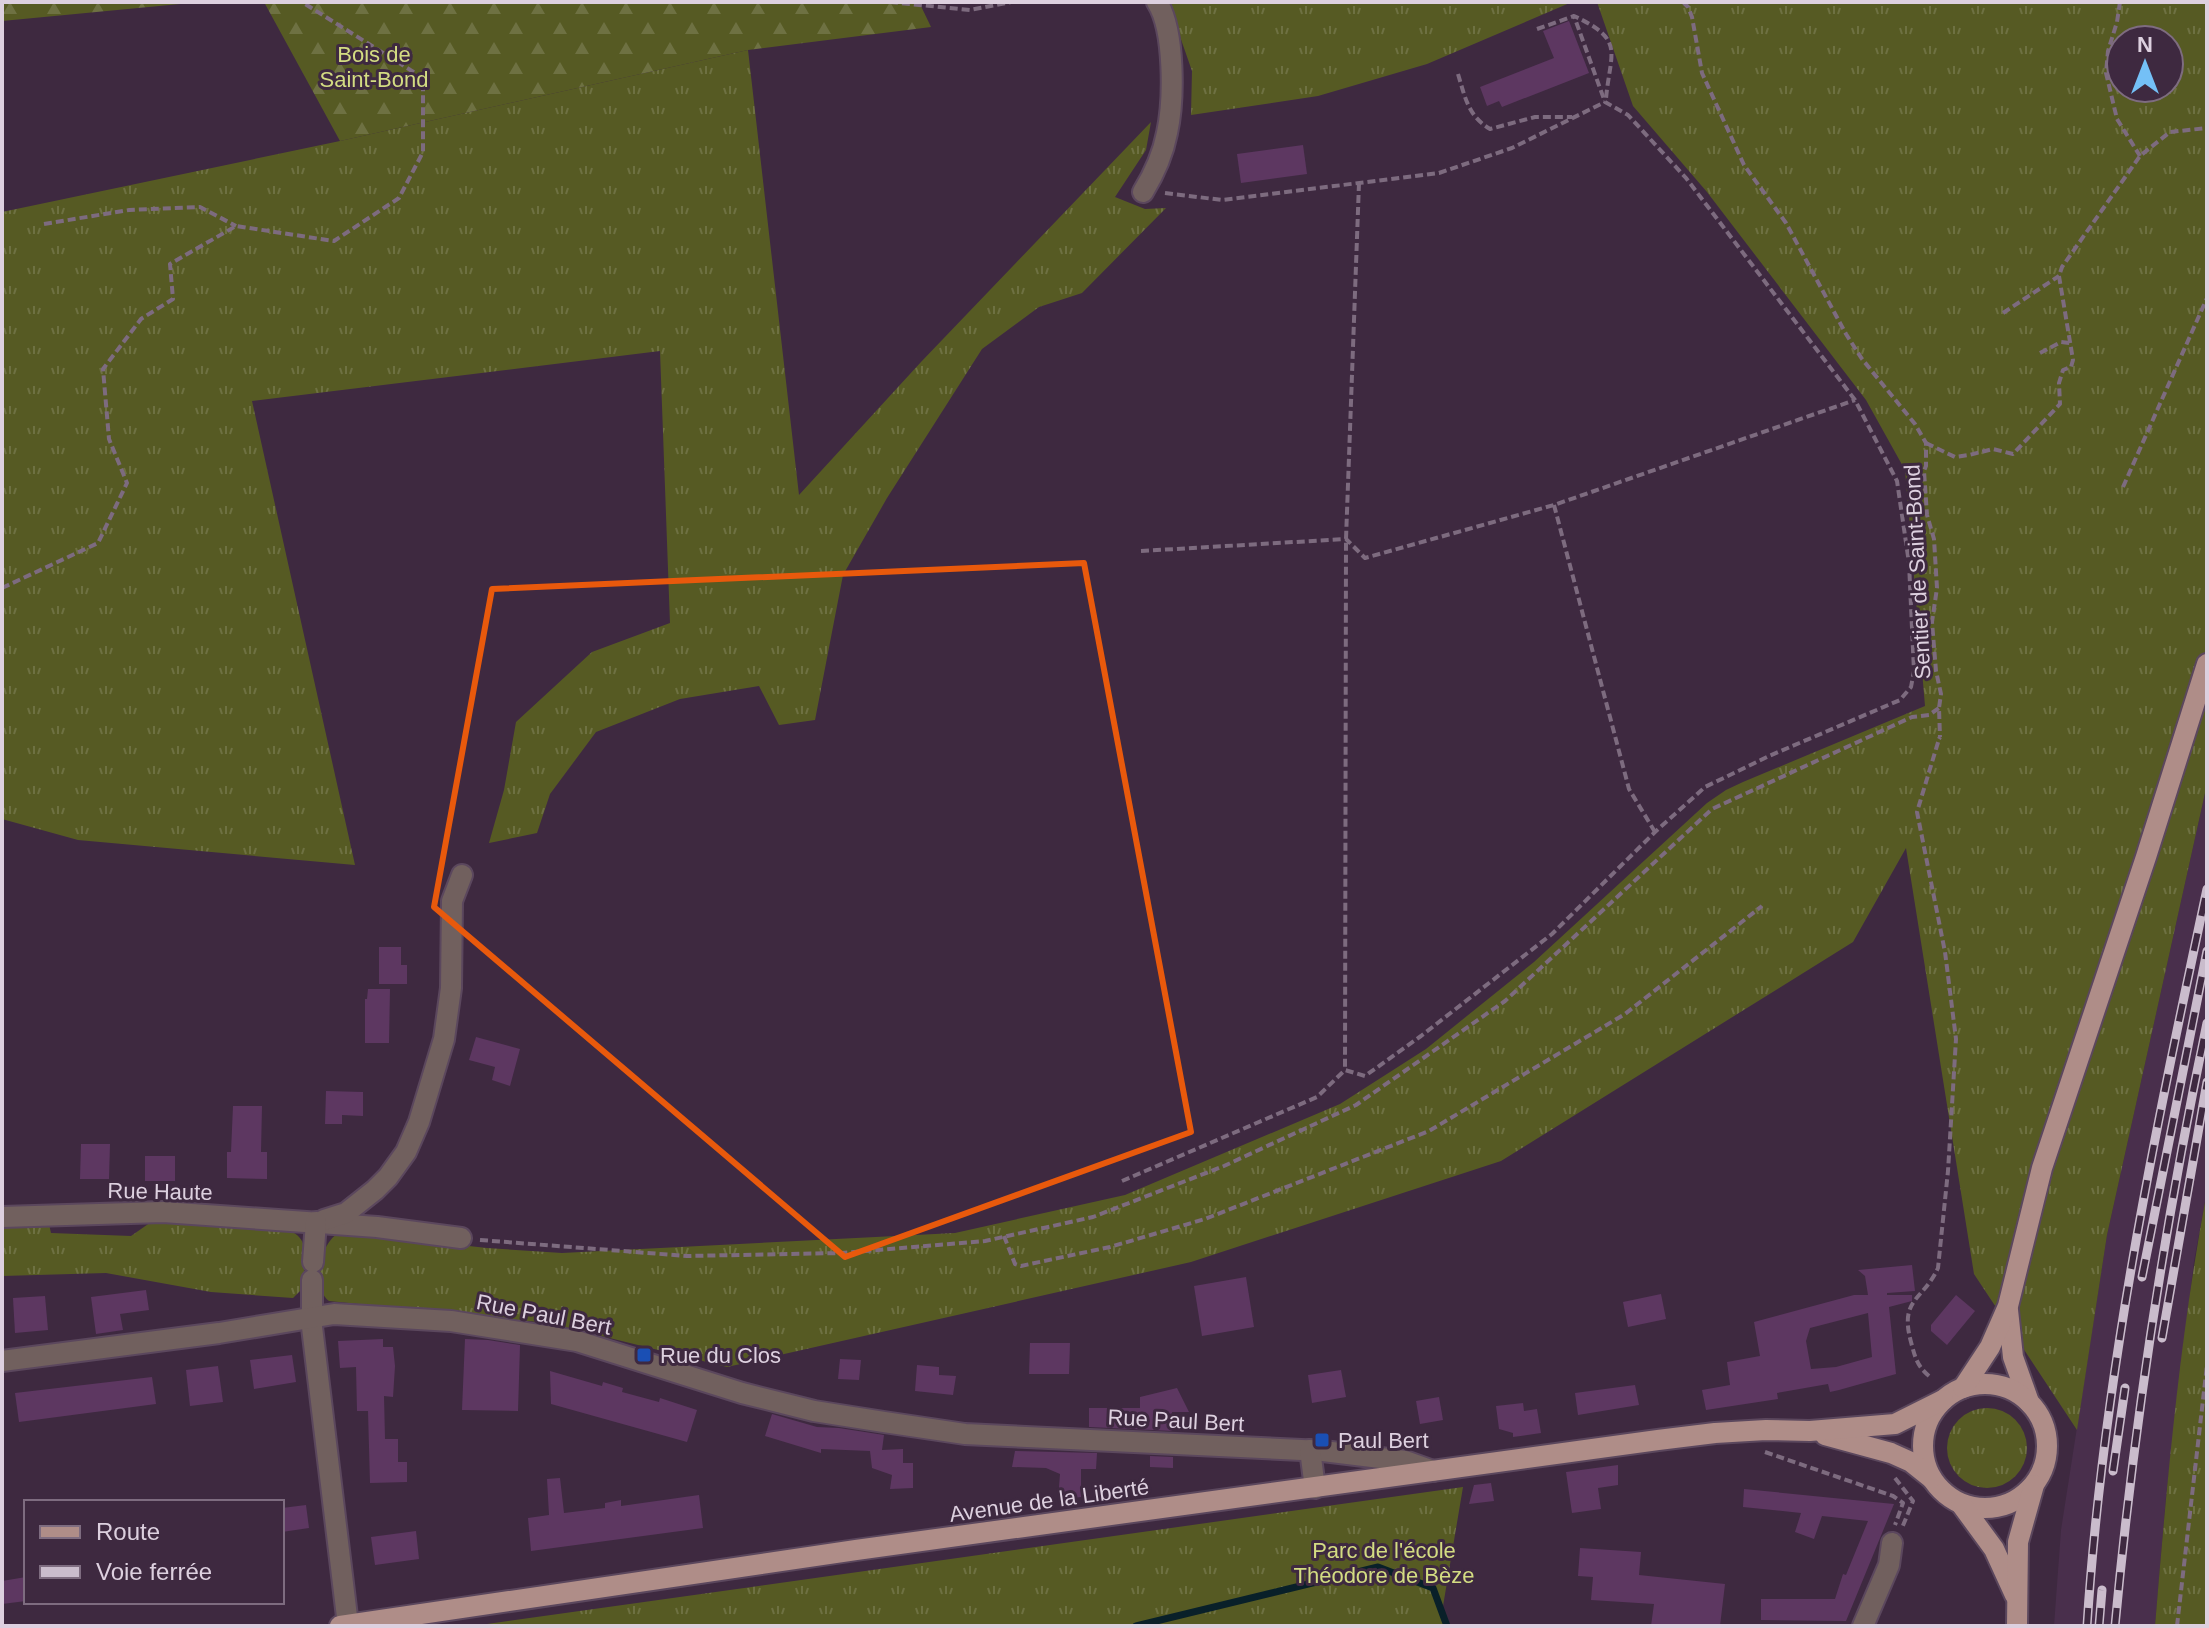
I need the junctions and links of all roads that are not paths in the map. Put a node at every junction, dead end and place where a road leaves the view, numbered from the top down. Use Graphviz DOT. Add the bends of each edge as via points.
graph roads {
  1 [pos="1157,2"];
  2 [pos="1143,192"];
  3 [pos="2207,664"];
  4 [pos="462,875"];
  5 [pos="2,1217"];
  6 [pos="316,1222"];
  7 [pos="461,1238"];
  8 [pos="2008,1306"];
  9 [pos="312,1317"];
  10 [pos="2,1361"];
  11 [pos="1963,1388"];
  12 [pos="1943,1400"];
  13 [pos="2029,1402"];
  14 [pos="1810,1431"];
  15 [pos="1310,1450"];
  16 [pos="1433,1471"];
  17 [pos="1932,1480"];
  18 [pos="2034,1485"];
  19 [pos="1315,1488"];
  20 [pos="1961,1504"];
  21 [pos="1892,1543"];
  22 [pos="2016,1598"];
  23 [pos="344,1625"];
  24 [pos="1863,1626"];
  25 [pos="2017,1626"];
  1 -- 2 [label="street" via="1166,27 1172,79 1168,133"];
  3 -- 8 [label="main road" via="2042,1168"];
  4 -- 6 [label="street" via="452,901 451,988 444,1039 419,1122 406,1152 375,1190 346,1213"];
  5 -- 6 [label="street, Rue Haute" via="163,1212"];
  6 -- 7 [label="street, Rue Haute"];
  6 -- 9 [label="street"];
  8 -- 11 [label="main road"];
  8 -- 13 [label="main road" via="2013,1357"];
  9 -- 10 [label="street, Rue Paul Bert"];
  9 -- 15 [label="street, Rue Paul Bert" via="451,1321 577,1341 814,1411 965,1434"];
  9 -- 23 [label="street"];
  11 -- 12 [label="main road"];
  11 -- 13 [label="main road" via="1998,1386"];
  12 -- 14 [label="main road" via="1895,1424"];
  12 -- 17 [label="main road" via="1924,1438"];
  13 -- 18 [label="main road" via="2046,1434 2043,1469"];
  14 -- 16 [label="main road, Avenue de la Liberté" via="1658,1440"];
  14 -- 17 [label="main road" via="1891,1453"];
  15 -- 16 [label="street, Rue Paul Bert" via="1405,1461"];
  15 -- 19 [label="street"];
  16 -- 19 [label="main road, Avenue de la Liberté"];
  17 -- 20 [label="main road"];
  18 -- 20 [label="main road" via="2000,1506"];
  18 -- 22 [label="main road" via="2018,1542"];
  19 -- 23 [label="main road, Avenue de la Liberté"];
  20 -- 22 [label="main road" via="1994,1549"];
  21 -- 24 [label="street" via="1889,1565"];
  22 -- 25 [label="main road"];
}
